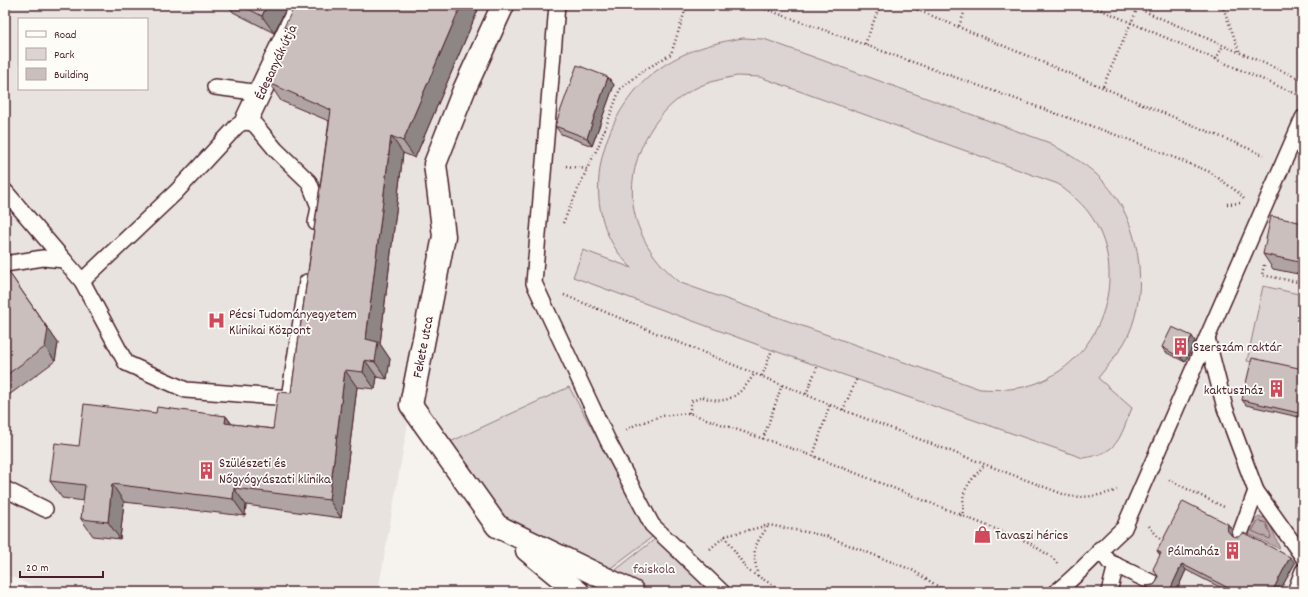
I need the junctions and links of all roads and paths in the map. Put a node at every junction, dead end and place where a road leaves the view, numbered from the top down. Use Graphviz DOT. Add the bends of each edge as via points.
graph roads {
  1 [pos="301,5"];
  2 [pos="503,5"];
  3 [pos="557,5"];
  4 [pos="687,5"];
  5 [pos="754,5"];
  6 [pos="880,5"];
  7 [pos="906,5"];
  8 [pos="917,5"];
  9 [pos="1090,5"];
  10 [pos="1130,5"];
  11 [pos="1140,5"];
  12 [pos="1146,5"];
  13 [pos="1222,5"];
  14 [pos="916,9"];
  15 [pos="1138,9"];
  16 [pos="964,13"];
  17 [pos="1131,23"];
  18 [pos="959,26"];
  19 [pos="865,44"];
  20 [pos="1223,46"];
  21 [pos="1240,53"];
  22 [pos="1216,59"];
  23 [pos="1303,80"];
  24 [pos="1103,86"];
  25 [pos="215,87"];
  26 [pos="261,93"];
  27 [pos="1303,97"];
  28 [pos="1303,118"];
  29 [pos="248,119"];
  30 [pos="544,163"];
  31 [pos="1283,163"];
  32 [pos="587,169"];
  33 [pos="5,190"];
  34 [pos="1247,203"];
  35 [pos="561,227"];
  36 [pos="314,237"];
  37 [pos="64,260"];
  38 [pos="1265,262"];
  39 [pos="5,264"];
  40 [pos="309,268"];
  41 [pos="82,281"];
  42 [pos="534,283"];
  43 [pos="1303,283"];
  44 [pos="1207,338"];
  45 [pos="772,350"];
  46 [pos="818,365"];
  47 [pos="754,373"];
  48 [pos="762,376"];
  49 [pos="857,378"];
  50 [pos="782,384"];
  51 [pos="806,394"];
  52 [pos="830,404"];
  53 [pos="843,410"];
  54 [pos="689,413"];
  55 [pos="763,439"];
  56 [pos="608,441"];
  57 [pos="813,456"];
  58 [pos="985,464"];
  59 [pos="1149,472"];
  60 [pos="5,489"];
  61 [pos="1256,491"];
  62 [pos="45,509"];
  63 [pos="958,514"];
  64 [pos="1246,518"];
  65 [pos="769,524"];
  66 [pos="497,526"];
  67 [pos="1240,534"];
  68 [pos="725,536"];
  69 [pos="1100,549"];
  70 [pos="1303,557"];
  71 [pos="693,564"];
  72 [pos="1116,565"];
  73 [pos="1303,571"];
  74 [pos="758,576"];
  75 [pos="1070,581"];
  76 [pos="1154,583"];
  77 [pos="578,592"];
  78 [pos="633,592"];
  79 [pos="722,592"];
  80 [pos="785,592"];
  81 [pos="947,592"];
  82 [pos="1056,592"];
  83 [pos="1109,592"];
  84 [pos="1295,592"];
  1 -- 26 [label="street, Édesanyák útja"];
  2 -- 66 [label="street, Fekete utca" via="464,90 435,164 444,236 411,406"];
  3 -- 30 [label="lane"];
  4 -- 32 [label="path" via="671,54 620,89"];
  5 -- 19 [label="path"];
  6 -- 19 [label="path"];
  7 -- 14 [label="path"];
  8 -- 14 [label="path"];
  9 -- 17 [label="path"];
  10 -- 15 [label="path"];
  11 -- 15 [label="path"];
  12 -- 15 [label="path"];
  13 -- 21 [label="path"];
  14 -- 18 [label="path"];
  15 -- 17 [label="path"];
  15 -- 20 [label="path"];
  16 -- 18 [label="path"];
  17 -- 22 [label="path"];
  17 -- 24 [label="path"];
  18 -- 24 [label="path"];
  19 -- 34 [label="path" via="1130,140 1210,172 1239,193"];
  20 -- 21 [label="path"];
  20 -- 22 [label="path"];
  21 -- 23 [label="path"];
  22 -- 27 [label="path"];
  24 -- 31 [label="path"];
  25 -- 26 [label="lane"];
  26 -- 29 [label="street, Édesanyák útja"];
  28 -- 31 [label="lane"];
  29 -- 36 [label="lane" via="309,182 319,207"];
  29 -- 41 [label="lane" via="237,126 176,192"];
  30 -- 32 [label="path"];
  30 -- 42 [label="lane"];
  31 -- 44 [label="lane"];
  32 -- 35 [label="path"];
  33 -- 37 [label="lane"];
  37 -- 39 [label="lane" via="43,258"];
  37 -- 41 [label="lane"];
  38 -- 43 [label="path" via="1262,275"];
  40 -- 41 [label="lane" via="289,398 186,390 126,364"];
  42 -- 47 [label="path"];
  42 -- 56 [label="lane"];
  44 -- 59 [label="lane"];
  44 -- 61 [label="lane" via="1225,408"];
  45 -- 48 [label="path"];
  46 -- 51 [label="path"];
  47 -- 48 [label="path"];
  47 -- 54 [label="path" via="743,391 724,401 714,402 703,397 692,402"];
  48 -- 50 [label="path"];
  49 -- 53 [label="path"];
  50 -- 51 [label="path"];
  50 -- 55 [label="path"];
  51 -- 52 [label="path"];
  52 -- 53 [label="path"];
  52 -- 57 [label="path"];
  53 -- 58 [label="path"];
  54 -- 55 [label="path"];
  54 -- 56 [label="path" via="661,416 641,423"];
  55 -- 57 [label="path"];
  56 -- 71 [label="lane" via="652,525"];
  57 -- 63 [label="path"];
  58 -- 59 [label="path" via="1068,496 1086,498 1104,495 1127,486"];
  58 -- 63 [label="path" via="965,490 964,509 962,514"];
  59 -- 64 [label="path" via="1176,482"];
  59 -- 69 [label="lane" via="1124,528"];
  60 -- 62 [label="lane"];
  61 -- 64 [label="lane"];
  61 -- 70 [label="lane"];
  63 -- 75 [label="path" via="1028,542 1053,558"];
  64 -- 67 [label="lane"];
  65 -- 68 [label="path"];
  65 -- 74 [label="path" via="753,554"];
  65 -- 81 [label="path" via="826,536 912,570"];
  66 -- 77 [label="street"];
  66 -- 78 [label="street, Fekete utca"];
  68 -- 71 [label="path"];
  68 -- 74 [label="path" via="747,570"];
  69 -- 72 [label="lane" via="1109,562"];
  69 -- 75 [label="lane"];
  71 -- 79 [label="lane"];
  72 -- 76 [label="lane"];
  72 -- 83 [label="lane"];
  73 -- 84 [label="lane"];
  74 -- 80 [label="path"];
  75 -- 82 [label="lane"];
}
